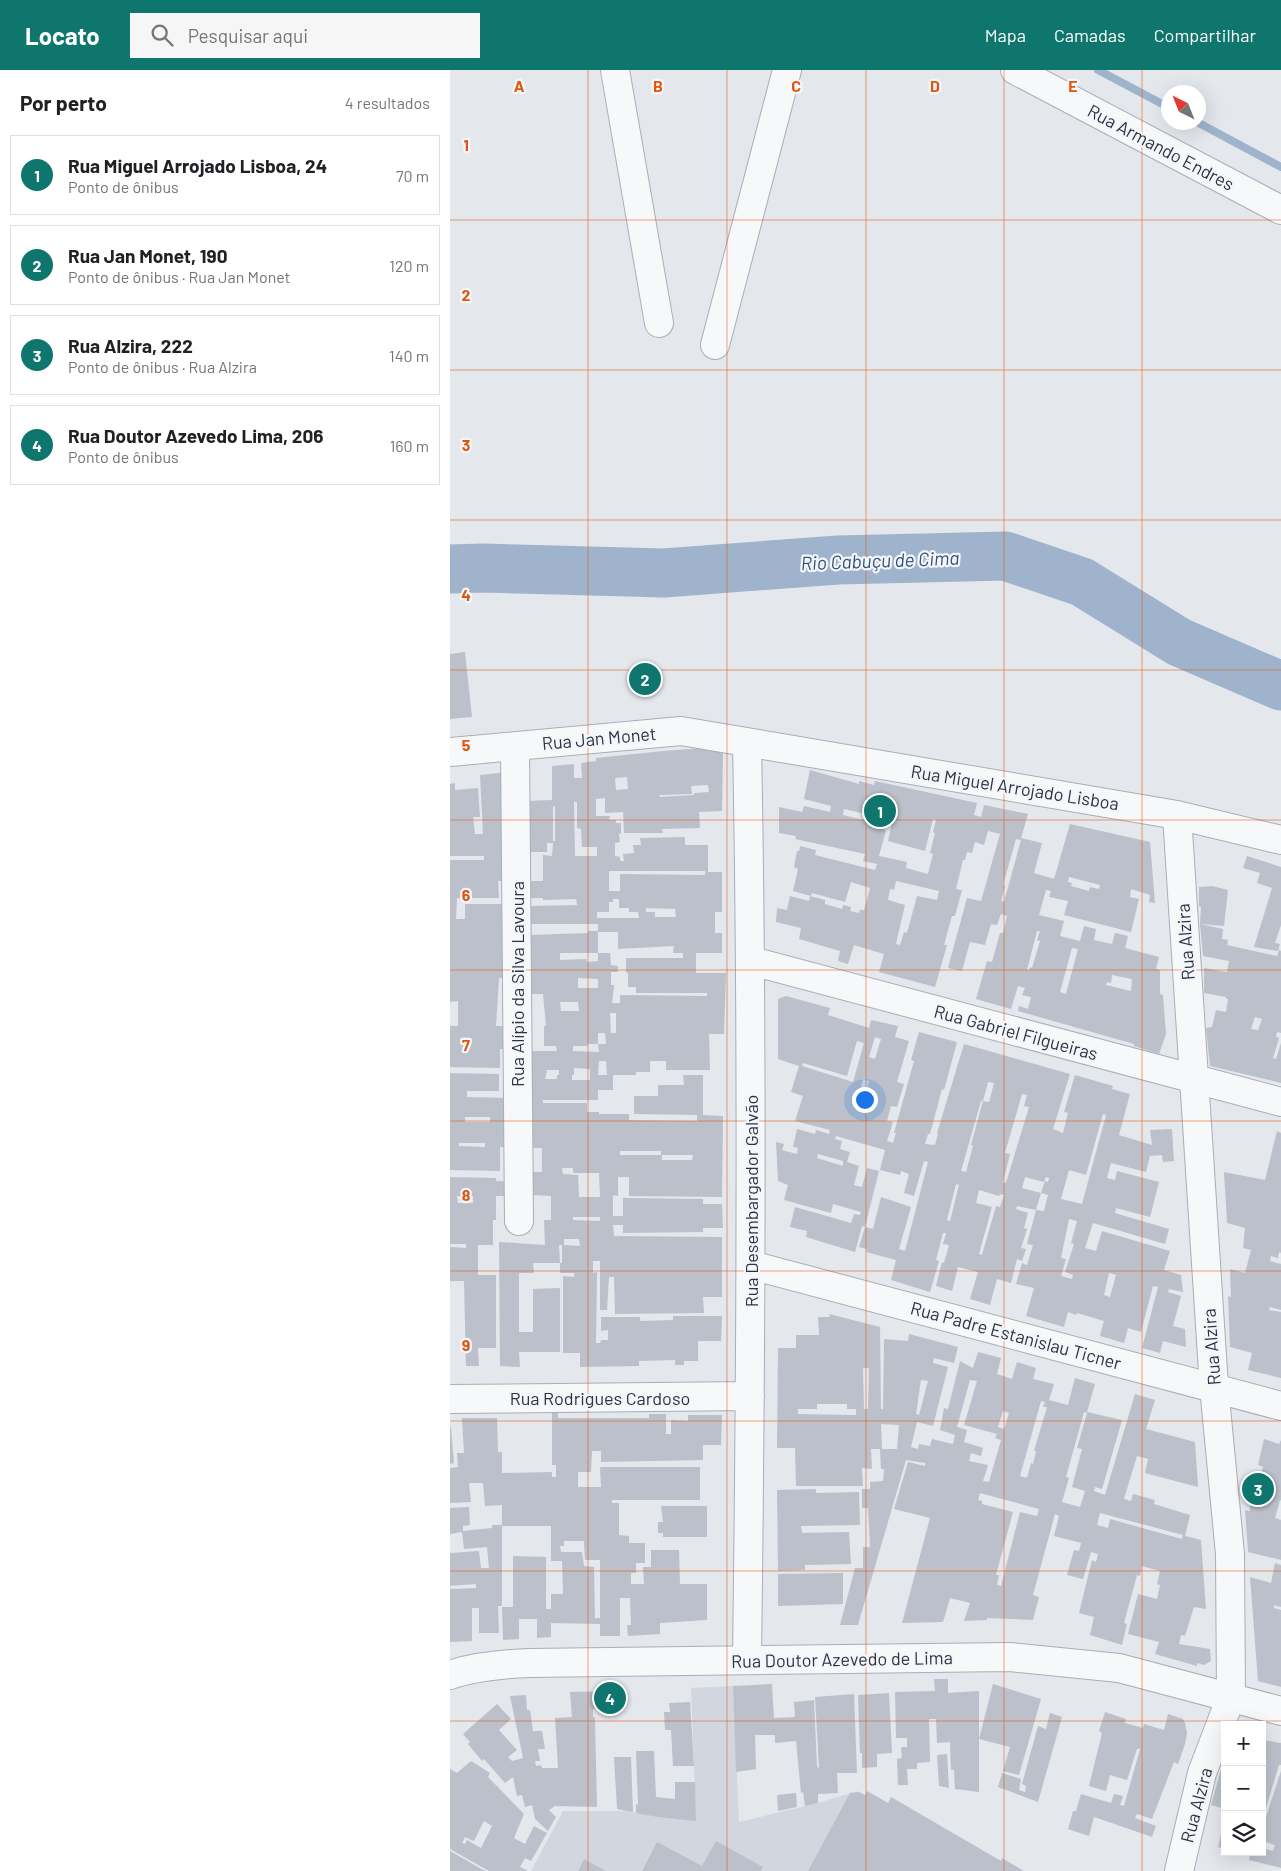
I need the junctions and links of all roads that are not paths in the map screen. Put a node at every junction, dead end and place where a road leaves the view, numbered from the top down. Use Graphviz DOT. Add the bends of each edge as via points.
graph roads {
  1 [pos="615,70"];
  2 [pos="786,70"];
  3 [pos="1015,70"];
  4 [pos="1281,210"];
  5 [pos="659,322"];
  6 [pos="715,345"];
  7 [pos="747,742"];
  8 [pos="515,746"];
  9 [pos="450,752"];
  10 [pos="1177,814"];
  11 [pos="1281,840"];
  12 [pos="752,961"];
  13 [pos="1194,1079"];
  14 [pos="1281,1102"];
  15 [pos="518,1221"];
  16 [pos="751,1265"];
  17 [pos="1214,1387"];
  18 [pos="750,1396"];
  19 [pos="450,1399"];
  20 [pos="1281,1406"];
  21 [pos="747,1660"];
  22 [pos="450,1675"];
  23 [pos="1231,1696"];
  24 [pos="1281,1711"];
  25 [pos="1179,1871"];
  1 -- 5 [label="street"];
  2 -- 6 [label="street"];
  3 -- 4 [label="street, Rua Armando Endres"];
  7 -- 8 [label="street, Rua Jan Monet" via="681,731"];
  7 -- 10 [label="street, Rua Miguel Arrojado Lisboa"];
  7 -- 12 [label="street, Rua Desembargador Galvão"];
  8 -- 9 [label="street, Rua Jan Monet"];
  8 -- 15 [label="street, Rua Alípio da Silva Lavoura"];
  10 -- 11 [label="street, Rua Miguel Arrojado Lisboa"];
  10 -- 13 [label="street, Rua Alzira"];
  12 -- 13 [label="street, Rua Gabriel Filgueiras"];
  12 -- 16 [label="street, Rua Desembargador Galvão"];
  13 -- 14 [label="street, Rua Gabriel Filgueiras"];
  13 -- 17 [label="street, Rua Alzira"];
  16 -- 17 [label="street, Rua Padre Estanislau Ticner"];
  16 -- 18 [label="street, Rua Desembargador Galvão"];
  17 -- 20 [label="street, Rua Padre Estanislau Ticner"];
  17 -- 23 [label="street, Rua Alzira" via="1230,1554"];
  18 -- 19 [label="street, Rua Rodrigues Cardoso"];
  18 -- 21 [label="street, Rua Desembargador Galvão"];
  21 -- 22 [label="street, Rua Doutor Azevedo de Lima" via="522,1663"];
  21 -- 23 [label="street, Rua Doutor Azevedo de Lima" via="1010,1657 1119,1668"];
  23 -- 24 [label="street"];
  23 -- 25 [label="street, Rua Alzira" via="1202,1773"];
}
